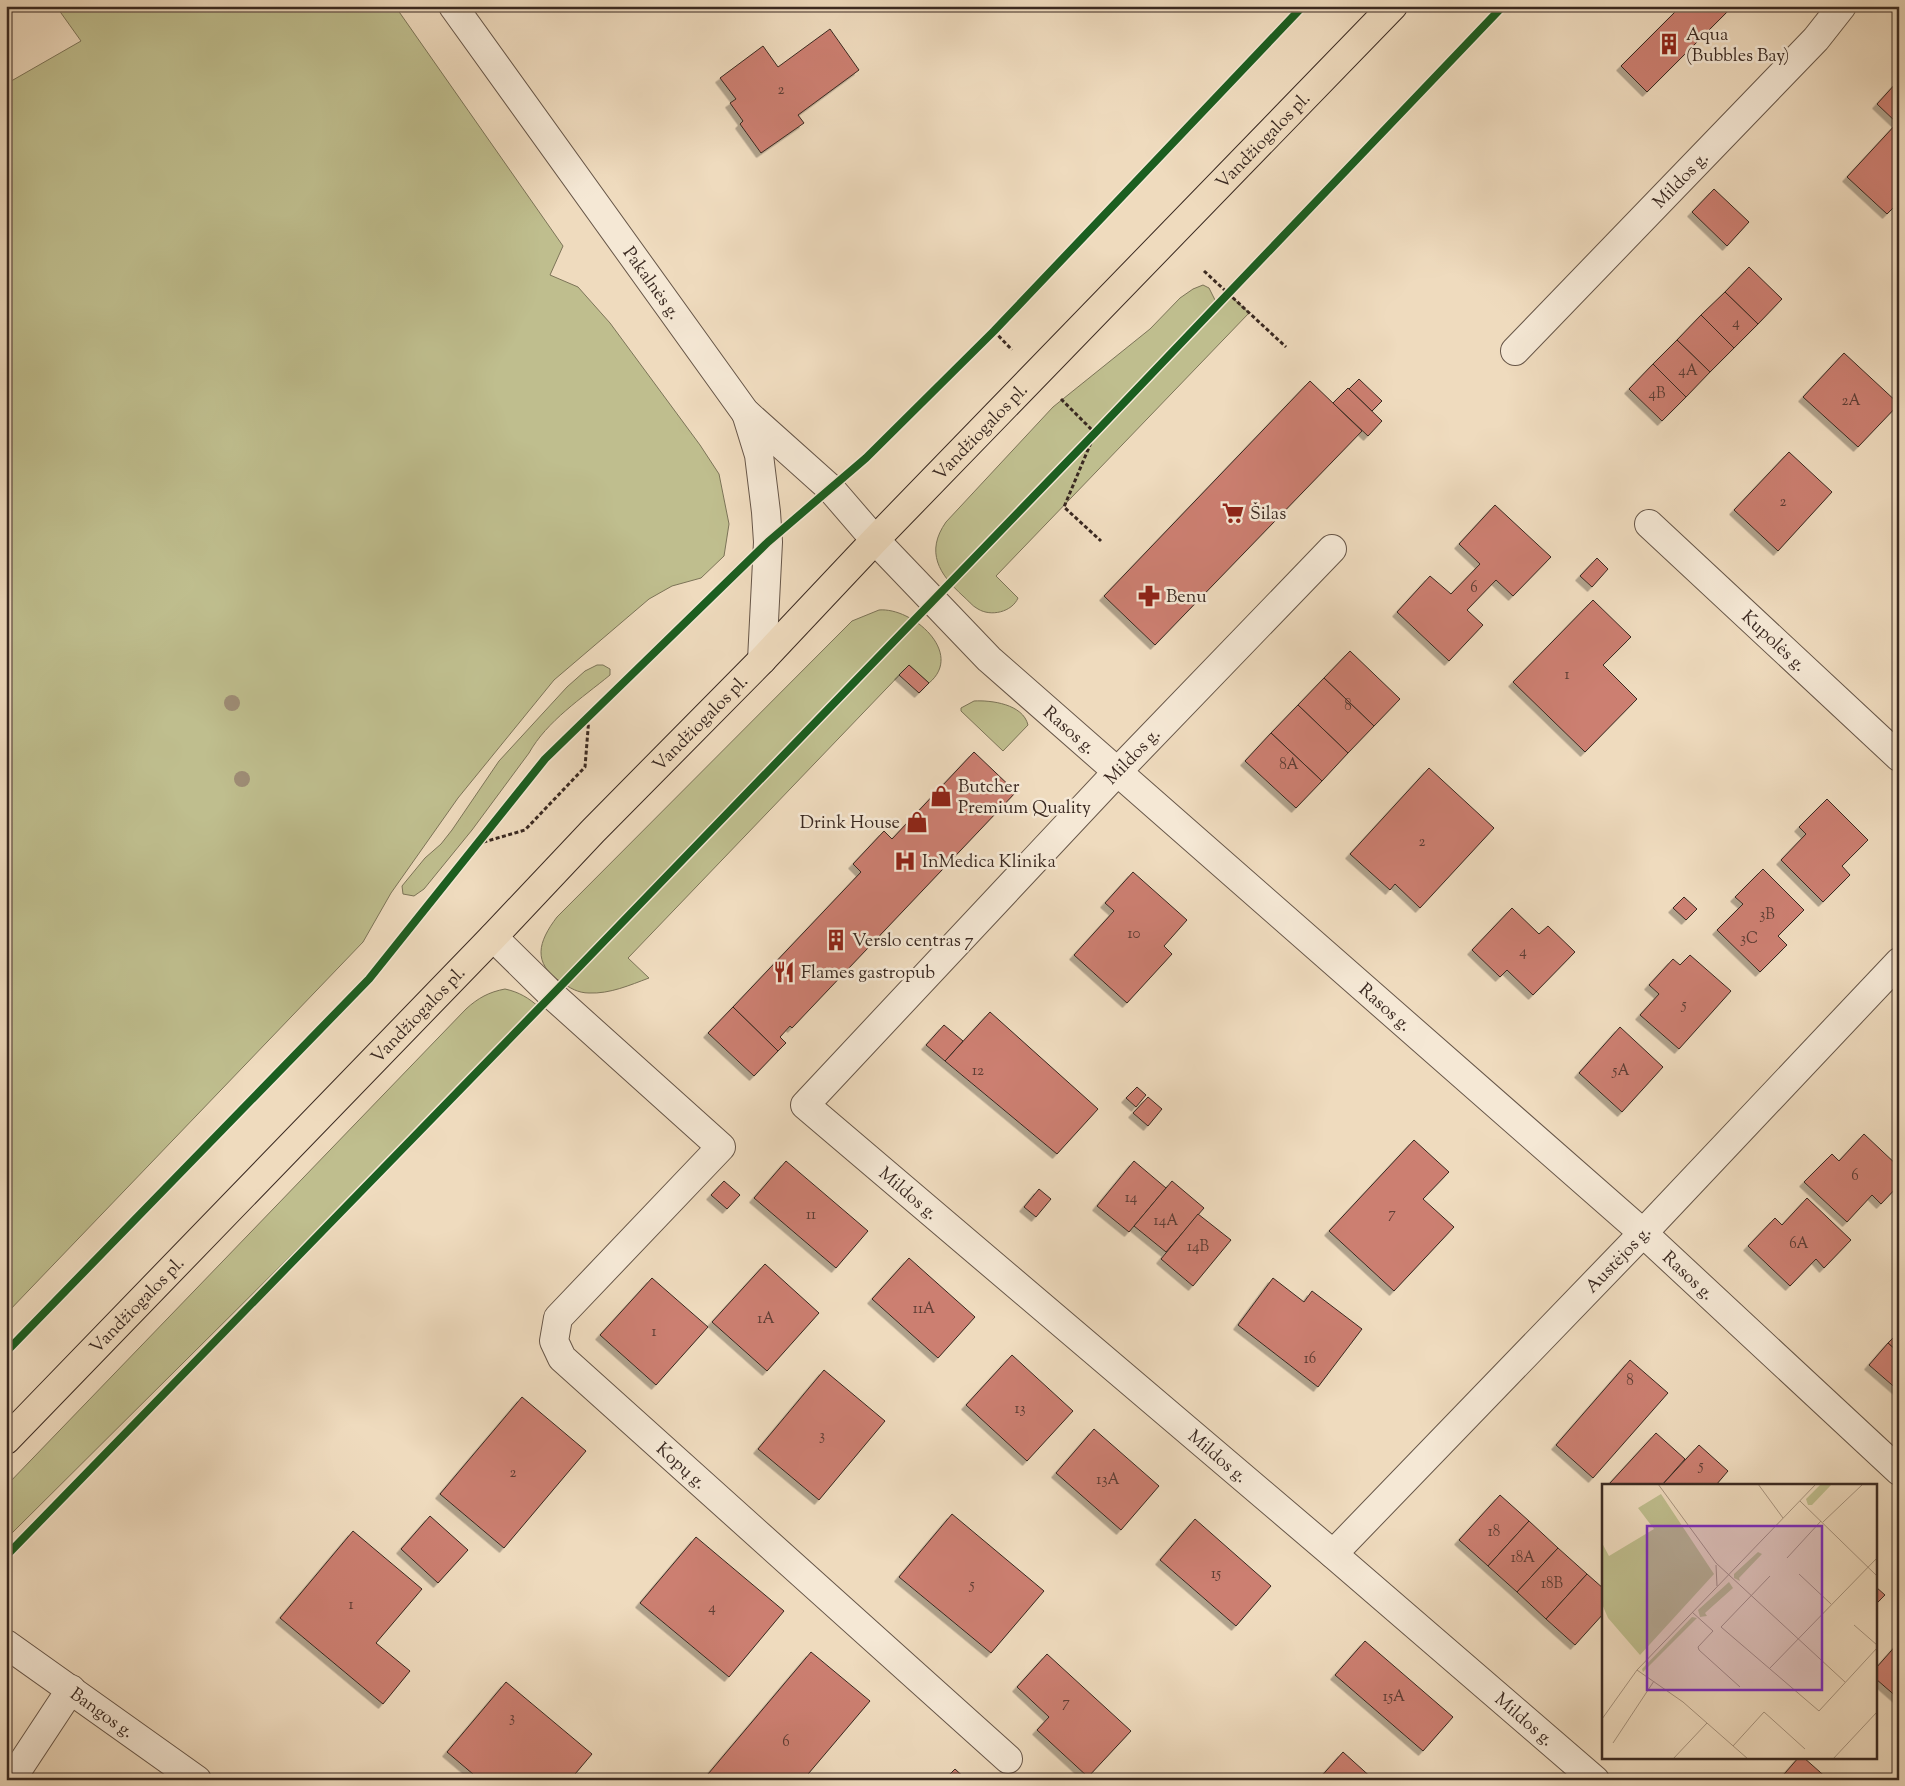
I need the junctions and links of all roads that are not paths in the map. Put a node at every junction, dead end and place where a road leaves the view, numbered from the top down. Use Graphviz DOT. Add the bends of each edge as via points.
graph roads {
  1 [pos="452,6"];
  2 [pos="1393,6"];
  3 [pos="1842,6"];
  4 [pos="1515,351"];
  5 [pos="745,412"];
  6 [pos="1649,524"];
  7 [pos="875,540"];
  8 [pos="1332,549"];
  9 [pos="762,660"];
  10 [pos="1899,757"];
  11 [pos="1118,771"];
  12 [pos="493,937"];
  13 [pos="1899,962"];
  14 [pos="1643,1233"];
  15 [pos="6,1440"];
  16 [pos="1899,1471"];
  17 [pos="1333,1554"];
  18 [pos="6,1644"];
  19 [pos="71,1689"];
  20 [pos="1008,1758"];
  21 [pos="11,1780"];
  22 [pos="197,1780"];
  23 [pos="1595,1780"];
  1 -- 5 [label="street, Pakalnės g."];
  2 -- 7 [label="main road, Vandžiogalos pl."];
  3 -- 4 [label="street, Mildos g." via="1816,39"];
  5 -- 7 [label="street, Pakalnės g." via="831,489"];
  5 -- 9 [label="street" via="759,454 766,512 768,542"];
  6 -- 10 [label="street, Kupolės g."];
  7 -- 9 [label="main road, Vandžiogalos pl."];
  7 -- 11 [label="street, Rasos g." via="989,659"];
  8 -- 11 [label="street, Mildos g."];
  9 -- 12 [label="main road, Vandžiogalos pl."];
  11 -- 14 [label="street, Rasos g."];
  11 -- 17 [label="street, Mildos g." via="805,1104"];
  12 -- 15 [label="main road, Vandžiogalos pl."];
  12 -- 20 [label="street, Kopų g." via="552,995 721,1147 558,1318 554,1341 562,1358"];
  13 -- 14 [label="street, Austėjos g."];
  14 -- 16 [label="street, Rasos g."];
  14 -- 17 [label="street, Austėjos g."];
  17 -- 23 [label="street, Mildos g."];
  18 -- 19 [label="street, Bangos g."];
  19 -- 21 [label="street"];
  19 -- 22 [label="street, Bangos g."];
}
